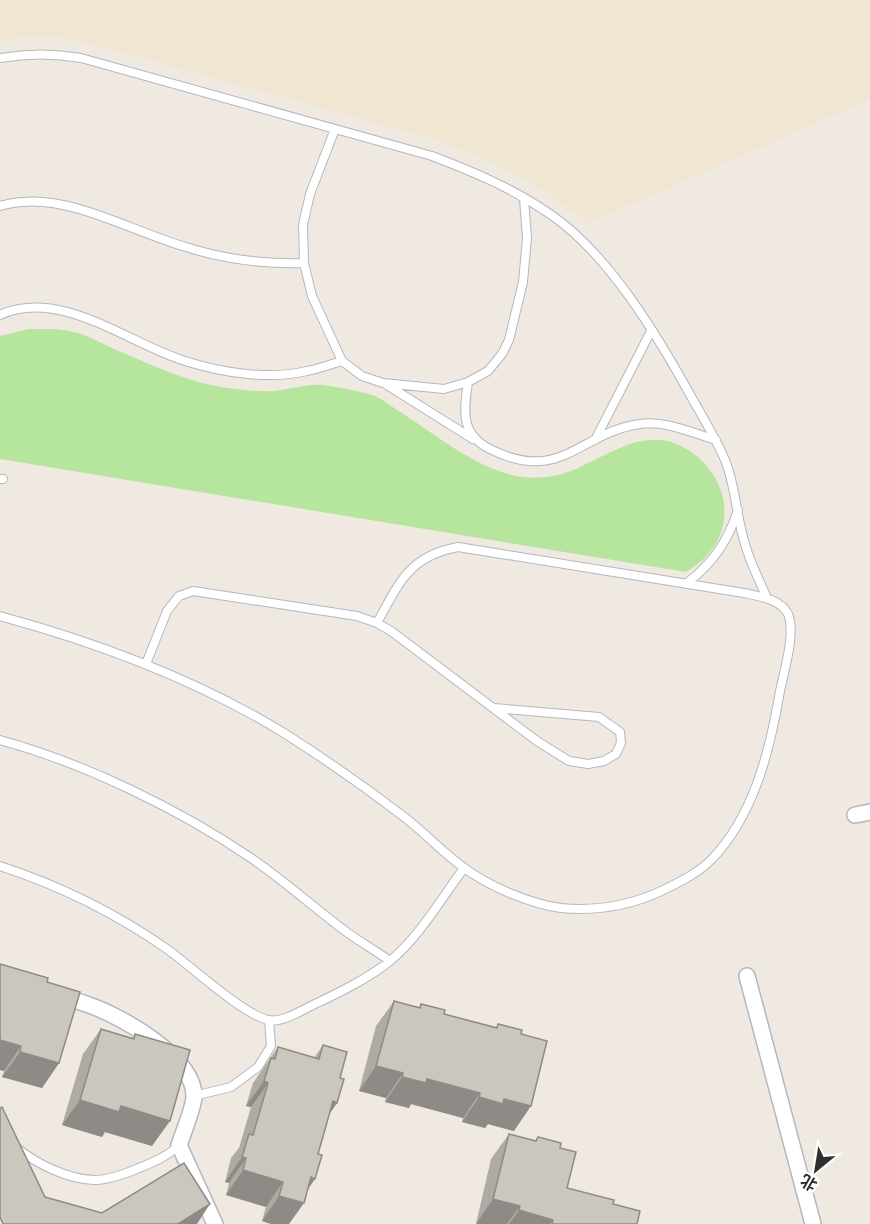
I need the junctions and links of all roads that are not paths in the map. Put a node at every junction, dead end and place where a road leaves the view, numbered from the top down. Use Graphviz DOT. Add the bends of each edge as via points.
graph roads {
  1 [pos="0,58"];
  2 [pos="335,129"];
  3 [pos="524,199"];
  4 [pos="0,206"];
  5 [pos="304,263"];
  6 [pos="0,315"];
  7 [pos="651,331"];
  8 [pos="342,361"];
  9 [pos="468,382"];
  10 [pos="383,383"];
  11 [pos="595,440"];
  12 [pos="716,440"];
  13 [pos="483,445"];
  14 [pos="738,508"];
  15 [pos="687,584"];
  16 [pos="766,598"];
  17 [pos="0,616"];
  18 [pos="377,622"];
  19 [pos="146,664"];
  20 [pos="494,708"];
  21 [pos="0,740"];
  22 [pos="0,866"];
  23 [pos="464,868"];
  24 [pos="390,960"];
  25 [pos="747,976"];
  26 [pos="40,991"];
  27 [pos="269,1020"];
  28 [pos="194,1096"];
  29 [pos="11,1144"];
  30 [pos="179,1145"];
  31 [pos="215,1224"];
  32 [pos="813,1224"];
  1 -- 2 [label="lane" via="53,53 81,58"];
  2 -- 3 [label="lane" via="432,156 486,176"];
  2 -- 5 [label="lane" via="310,194 303,225"];
  3 -- 7 [label="lane" via="576,236 622,289"];
  3 -- 9 [label="lane" via="527,238 523,282 509,340 488,371"];
  4 -- 5 [label="lane" via="24,201 79,209 188,248 237,258"];
  5 -- 8 [label="lane" via="312,296"];
  6 -- 8 [label="lane" via="31,307 55,309 185,361 234,372 307,372"];
  7 -- 11 [label="lane"];
  7 -- 12 [label="lane"];
  8 -- 10 [label="lane" via="362,376"];
  9 -- 10 [label="lane" via="444,389"];
  9 -- 13 [label="lane" via="464,416 470,431"];
  10 -- 13 [label="lane"];
  11 -- 12 [label="lane" via="643,423"];
  11 -- 13 [label="lane" via="549,460 525,462"];
  12 -- 14 [label="lane" via="732,478"];
  14 -- 15 [label="lane" via="725,543"];
  14 -- 16 [label="lane" via="745,543"];
  15 -- 16 [label="lane"];
  15 -- 18 [label="lane" via="458,547 443,549 406,573"];
  16 -- 23 [label="lane" via="788,613 791,634 773,732 756,786 736,827 710,861 675,885 638,902 596,909 560,908 528,900"];
  17 -- 19 [label="lane"];
  18 -- 19 [label="lane" via="193,591 178,596 167,611"];
  18 -- 20 [label="lane"];
  19 -- 23 [label="lane" via="215,695 318,755 406,819"];
  20 -- 20 [label="lane" via="569,761 604,761 616,754 621,743 620,732 599,717"];
  21 -- 24 [label="lane" via="77,766 199,826 251,858 348,933"];
  22 -- 27 [label="lane" via="102,910 166,948 243,1007"];
  23 -- 24 [label="lane" via="417,932"];
  24 -- 27 [label="lane" via="345,990 286,1018"];
  25 -- 32 [label="street"];
  26 -- 28 [label="street" via="90,1005 159,1043 190,1080"];
  27 -- 28 [label="lane" via="271,1046 258,1067 231,1087"];
  28 -- 30 [label="street"];
  29 -- 30 [label="lane" via="46,1166 94,1179 147,1165"];
  30 -- 31 [label="street"];
}
